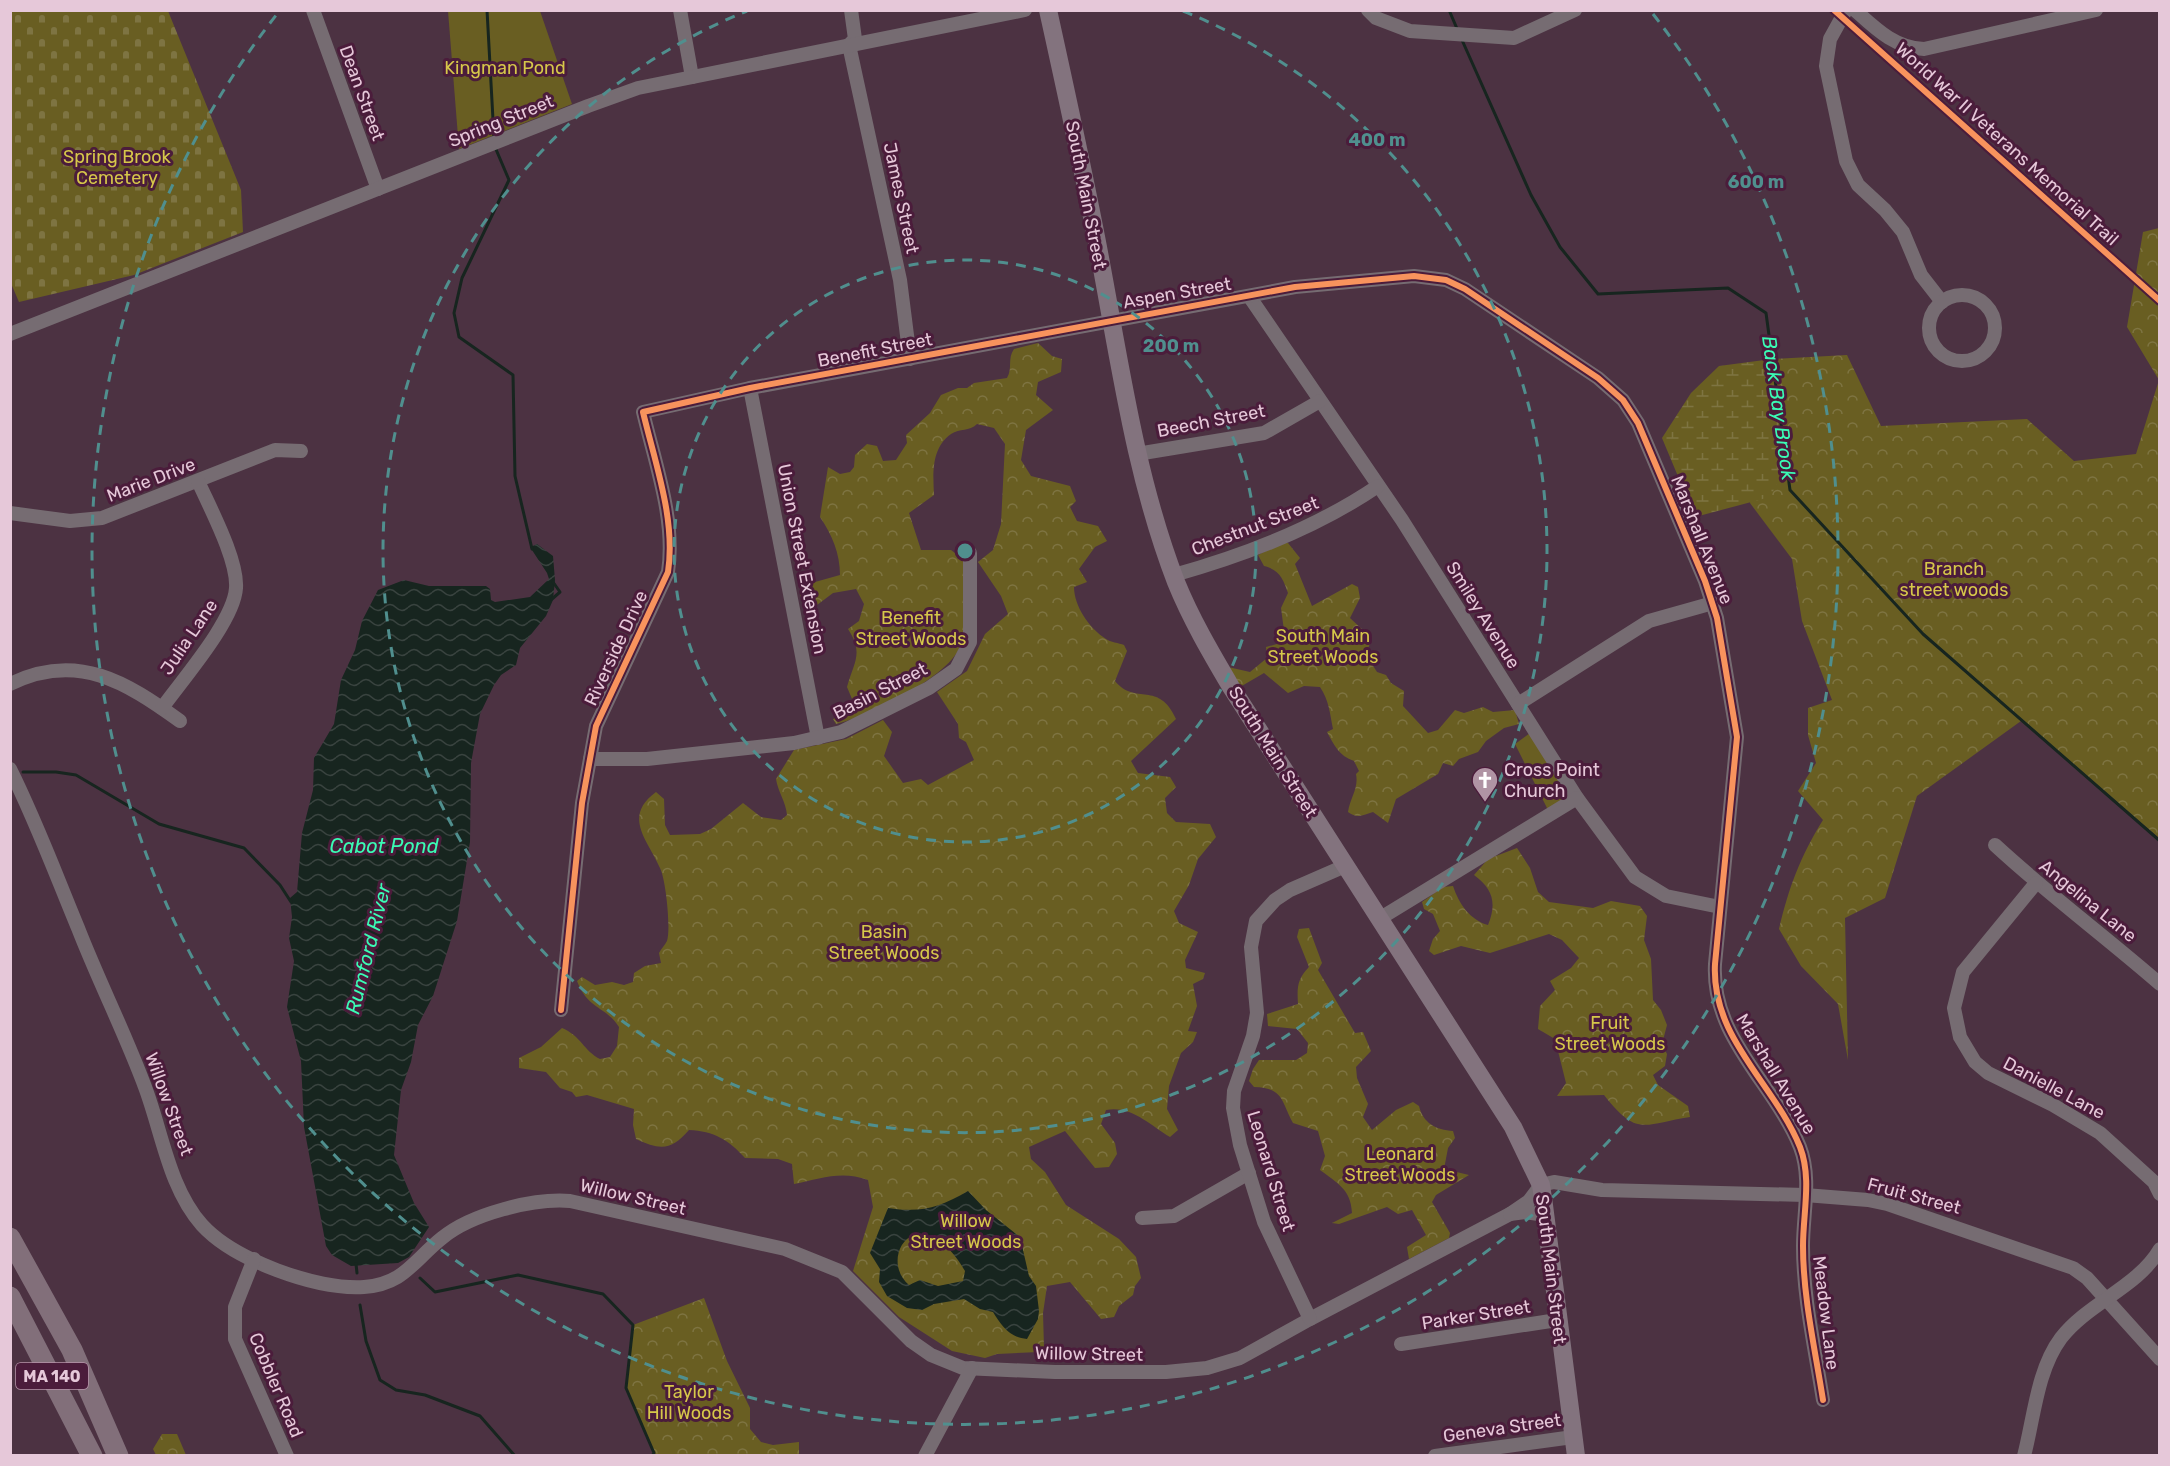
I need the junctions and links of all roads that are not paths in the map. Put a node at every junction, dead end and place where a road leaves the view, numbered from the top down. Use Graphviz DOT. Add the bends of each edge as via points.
graph roads {
  1 [pos="314,10"];
  2 [pos="680,10"];
  3 [pos="851,10"];
  4 [pos="1025,10"];
  5 [pos="1048,10"];
  6 [pos="1368,10"];
  7 [pos="1575,10"];
  8 [pos="1846,10"];
  9 [pos="1856,10"];
  10 [pos="2096,10"];
  11 [pos="849,45"];
  12 [pos="692,76"];
  13 [pos="378,189"];
  14 [pos="1249,296"];
  15 [pos="1942,302"];
  16 [pos="1110,320"];
  17 [pos="10,334"];
  18 [pos="910,359"];
  19 [pos="750,388"];
  20 [pos="1320,401"];
  21 [pos="646,411"];
  22 [pos="300,451"];
  23 [pos="1137,454"];
  24 [pos="198,481"];
  25 [pos="1378,486"];
  26 [pos="10,513"];
  27 [pos="970,553"];
  28 [pos="1174,575"];
  29 [pos="1713,603"];
  30 [pos="10,684"];
  31 [pos="1518,704"];
  32 [pos="162,708"];
  33 [pos="180,721"];
  34 [pos="818,738"];
  35 [pos="590,759"];
  36 [pos="10,770"];
  37 [pos="1577,798"];
  38 [pos="1995,845"];
  39 [pos="1345,866"];
  40 [pos="2036,883"];
  41 [pos="1720,907"];
  42 [pos="1379,919"];
  43 [pos="2160,984"];
  44 [pos="561,1010"];
  45 [pos="1249,1173"];
  46 [pos="1541,1185"];
  47 [pos="2160,1194"];
  48 [pos="1805,1195"];
  49 [pos="1510,1214"];
  50 [pos="1545,1215"];
  51 [pos="1142,1218"];
  52 [pos="10,1238"];
  53 [pos="2160,1249"];
  54 [pos="254,1259"];
  55 [pos="10,1298"];
  56 [pos="2107,1299"];
  57 [pos="1310,1318"];
  58 [pos="1557,1320"];
  59 [pos="1401,1344"];
  60 [pos="72,1350"];
  61 [pos="2160,1359"];
  62 [pos="972,1368"];
  63 [pos="1823,1400"];
  64 [pos="1574,1437"];
  65 [pos="92,1455"];
  66 [pos="118,1455"];
  67 [pos="132,1455"];
  68 [pos="287,1455"];
  69 [pos="925,1455"];
  70 [pos="1435,1455"];
  71 [pos="1576,1455"];
  72 [pos="2024,1455"];
  1 -- 13 [label="street, Dean Street"];
  2 -- 12 [label="street"];
  3 -- 11 [label="street, James Street" via="855,39"];
  4 -- 11 [label="street, Spring Street"];
  5 -- 16 [label="main road, South Main Street"];
  6 -- 7 [label="street" via="1376,18 1410,31 1514,38"];
  8 -- 15 [label="street" via="1830,39 1826,66 1846,160 1858,184 1903,232 1921,274"];
  9 -- 10 [label="street" via="1894,42 1924,49"];
  11 -- 12 [label="street, Spring Street"];
  11 -- 18 [label="street, James Street" via="900,280"];
  12 -- 13 [label="street, Spring Street" via="611,97"];
  13 -- 17 [label="street, Spring Street"];
  14 -- 16 [label="street, Aspen Street"];
  14 -- 20 [label="street, Smiley Avenue"];
  14 -- 29 [label="street, Marshall Avenue" via="1295,287 1414,276 1446,280 1465,289 1598,378 1623,400 1645,438"];
  15 -- 15 [label="street" via="1930,319 1929,333 1934,346 1957,361 1971,360 1983,353 1992,343 1995,329 1986,305 1968,295"];
  16 -- 18 [label="street, Benefit Street"];
  16 -- 23 [label="main road, South Main Street"];
  18 -- 19 [label="street, Benefit Street"];
  19 -- 21 [label="street, Benefit Street"];
  19 -- 34 [label="street, Union Street Extension"];
  20 -- 23 [label="street, Beech Street" via="1264,433"];
  20 -- 25 [label="street, Smiley Avenue"];
  21 -- 35 [label="street, Riverside Drive" via="643,412 671,547 668,572 596,726"];
  22 -- 24 [label="street, Marie Drive" via="275,450"];
  23 -- 28 [label="main road, South Main Street"];
  24 -- 26 [label="street, Marie Drive" via="86,521"];
  24 -- 32 [label="street, Julia Lane" via="220,529 236,586 234,603"];
  25 -- 28 [label="street, Chestnut Street" via="1290,535"];
  25 -- 31 [label="street, Smiley Avenue"];
  27 -- 34 [label="street, Basin Street" via="970,642 956,669 864,722"];
  28 -- 39 [label="main road, South Main Street" via="1198,629 1231,687"];
  29 -- 31 [label="street" via="1649,621"];
  29 -- 41 [label="street, Marshall Avenue" via="1737,737"];
  30 -- 32 [label="street" via="51,670 82,670 111,678"];
  31 -- 37 [label="street, Smiley Avenue"];
  32 -- 33 [label="street"];
  34 -- 35 [label="street, Basin Street" via="725,752"];
  35 -- 44 [label="street, Riverside Drive"];
  36 -- 54 [label="street, Willow Street" via="134,1059 179,1188 212,1234"];
  37 -- 41 [label="street, Smiley Avenue" via="1635,877 1666,896"];
  37 -- 42 [label="street"];
  38 -- 40 [label="street, Angelina Lane"];
  39 -- 42 [label="main road, South Main Street"];
  39 -- 45 [label="street, Leonard Street" via="1275,900 1263,910 1254,928 1251,947 1257,1013 1234,1091 1233,1108"];
  40 -- 43 [label="street, Angelina Lane"];
  40 -- 47 [label="street, Danielle Lane" via="1963,972 1954,1008 1960,1037 1988,1073 2100,1133 2154,1182"];
  41 -- 48 [label="street, Marshall Avenue" via="1714,980 1722,1017 1799,1145 1807,1175"];
  42 -- 46 [label="main road, South Main Street" via="1513,1127"];
  45 -- 51 [label="street" via="1174,1216"];
  45 -- 57 [label="street, Leonard Street" via="1264,1222"];
  46 -- 48 [label="street, Fruit Street" via="1554,1182 1602,1190"];
  46 -- 49 [label="street, Willow Street" via="1529,1201"];
  46 -- 50 [label="main road, South Main Street"];
  48 -- 56 [label="street, Fruit Street" via="1887,1204 2056,1260 2087,1278"];
  48 -- 63 [label="street, Meadow Lane" via="1806,1287"];
  49 -- 50 [label="street"];
  49 -- 57 [label="street, Willow Street"];
  50 -- 58 [label="main road, South Main Street"];
  52 -- 60 [label="highway, MA 140"];
  53 -- 56 [label="street"];
  54 -- 62 [label="street, Willow Street" via="306,1281 341,1287 378,1286 407,1273 443,1237 466,1224 541,1201 570,1201 810,1257 842,1272 911,1341 931,1355"];
  54 -- 68 [label="street, Cobbler Road" via="235,1306 235,1339"];
  55 -- 65 [label="highway, MA 140"];
  56 -- 61 [label="street, Fruit Street"];
  56 -- 72 [label="street" via="2063,1336 2053,1350"];
  57 -- 62 [label="street, Willow Street" via="1240,1358 1190,1371"];
  58 -- 59 [label="street, Parker Street"];
  58 -- 64 [label="main road, South Main Street"];
  60 -- 66 [label="highway"];
  60 -- 67 [label="highway, MA 140"];
  62 -- 69 [label="street"];
  64 -- 70 [label="street, Geneva Street"];
  64 -- 71 [label="main road, South Main Street"];
}
